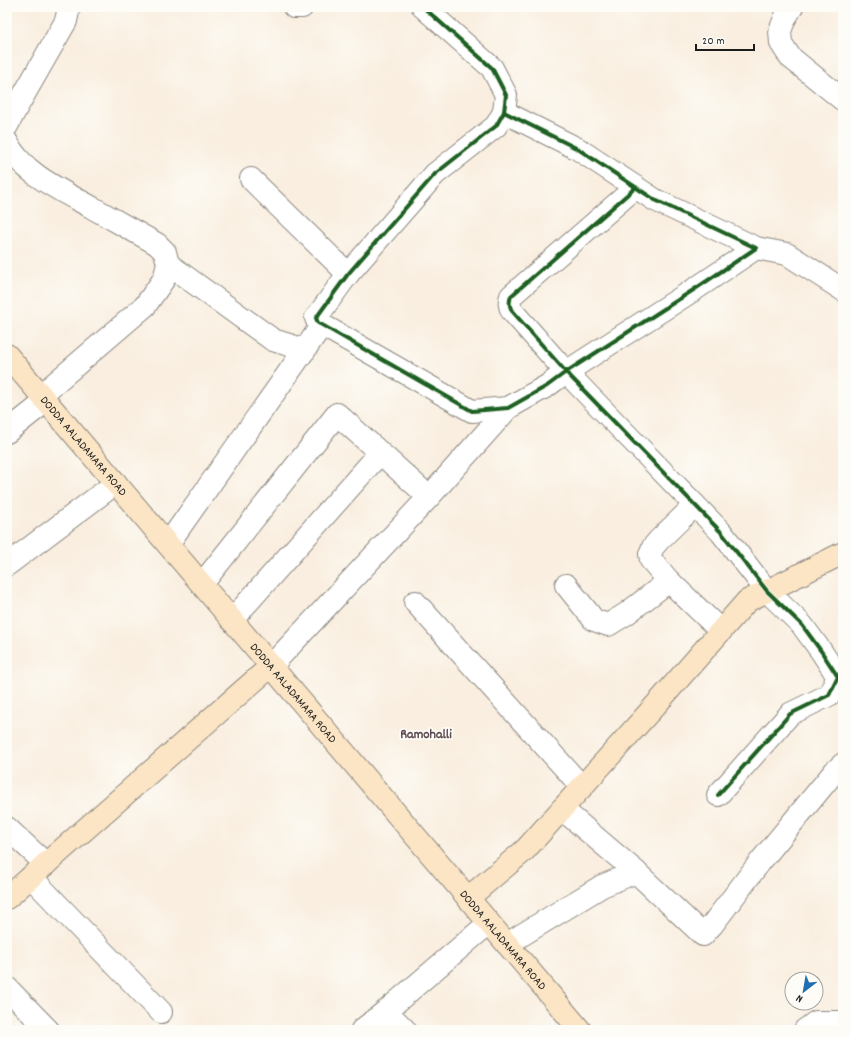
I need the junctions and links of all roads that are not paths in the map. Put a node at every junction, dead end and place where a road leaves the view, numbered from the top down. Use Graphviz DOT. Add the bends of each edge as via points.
graph roads {
  1 [pos="69,7"];
  2 [pos="294,7"];
  3 [pos="302,7"];
  4 [pos="423,7"];
  5 [pos="792,7"];
  6 [pos="843,100"];
  7 [pos="504,112"];
  8 [pos="7,126"];
  9 [pos="7,142"];
  10 [pos="251,179"];
  11 [pos="636,187"];
  12 [pos="756,248"];
  13 [pos="168,264"];
  14 [pos="348,274"];
  15 [pos="843,290"];
  16 [pos="322,325"];
  17 [pos="305,350"];
  18 [pos="7,355"];
  19 [pos="566,372"];
  20 [pos="44,398"];
  21 [pos="508,408"];
  22 [pos="7,432"];
  23 [pos="380,453"];
  24 [pos="116,483"];
  25 [pos="429,498"];
  26 [pos="695,505"];
  27 [pos="168,544"];
  28 [pos="843,553"];
  29 [pos="7,565"];
  30 [pos="669,581"];
  31 [pos="202,584"];
  32 [pos="566,585"];
  33 [pos="767,591"];
  34 [pos="415,602"];
  35 [pos="232,620"];
  36 [pos="721,631"];
  37 [pos="271,666"];
  38 [pos="843,764"];
  39 [pos="582,787"];
  40 [pos="718,795"];
  41 [pos="562,809"];
  42 [pos="7,828"];
  43 [pos="38,870"];
  44 [pos="636,872"];
  45 [pos="7,898"];
  46 [pos="468,898"];
  47 [pos="489,923"];
  48 [pos="507,944"];
  49 [pos="7,988"];
  50 [pos="386,1011"];
  51 [pos="161,1012"];
  52 [pos="843,1022"];
  53 [pos="48,1030"];
  54 [pos="362,1030"];
  55 [pos="405,1030"];
  56 [pos="580,1030"];
  57 [pos="806,1030"];
  1 -- 8 [label="street" via="66,21"];
  2 -- 3 [label="street"];
  4 -- 7 [label="street" via="492,68 506,95"];
  5 -- 6 [label="street" via="780,31 781,43 790,57"];
  7 -- 11 [label="street" via="578,149"];
  7 -- 14 [label="street" via="496,126 435,174"];
  9 -- 13 [label="street" via="11,151 24,165 46,182 157,244 165,252"];
  10 -- 14 [label="street"];
  11 -- 12 [label="street" via="655,200"];
  11 -- 19 [label="street" via="511,296 509,306 512,311"];
  12 -- 15 [label="street" via="787,254"];
  12 -- 19 [label="street"];
  13 -- 17 [label="street" via="273,340"];
  13 -- 20 [label="street" via="164,279 144,306"];
  14 -- 16 [label="street" via="316,318"];
  16 -- 17 [label="street"];
  16 -- 21 [label="street" via="472,411"];
  17 -- 27 [label="street"];
  18 -- 20 [label="main road, DODDA AALADAMARA ROAD"];
  19 -- 21 [label="street"];
  19 -- 26 [label="street"];
  20 -- 22 [label="street"];
  20 -- 24 [label="main road, DODDA AALADAMARA ROAD"];
  21 -- 25 [label="street"];
  23 -- 25 [label="street"];
  23 -- 31 [label="street" via="337,414"];
  23 -- 35 [label="street"];
  24 -- 27 [label="main road, DODDA AALADAMARA ROAD"];
  24 -- 29 [label="street"];
  25 -- 37 [label="street"];
  26 -- 30 [label="street" via="659,540 650,554 651,560"];
  26 -- 33 [label="street" via="721,532"];
  27 -- 31 [label="main road, DODDA AALADAMARA ROAD"];
  28 -- 33 [label="main road"];
  30 -- 32 [label="street" via="608,625 594,620"];
  30 -- 36 [label="street"];
  31 -- 35 [label="main road, DODDA AALADAMARA ROAD"];
  33 -- 36 [label="main road" via="747,601"];
  33 -- 40 [label="street" via="802,625 838,677 830,695 790,714"];
  34 -- 39 [label="street"];
  35 -- 37 [label="main road, DODDA AALADAMARA ROAD"];
  36 -- 39 [label="main road"];
  37 -- 43 [label="main road"];
  37 -- 46 [label="main road, DODDA AALADAMARA ROAD"];
  38 -- 44 [label="street" via="797,816 703,935"];
  39 -- 41 [label="main road"];
  41 -- 44 [label="street"];
  41 -- 46 [label="main road" via="525,850"];
  42 -- 43 [label="street"];
  43 -- 45 [label="main road"];
  43 -- 51 [label="street"];
  44 -- 48 [label="street" via="602,886"];
  46 -- 47 [label="main road, DODDA AALADAMARA ROAD"];
  47 -- 48 [label="main road, DODDA AALADAMARA ROAD"];
  47 -- 50 [label="street"];
  48 -- 56 [label="main road, DODDA AALADAMARA ROAD"];
  49 -- 53 [label="street"];
  50 -- 54 [label="street"];
  50 -- 55 [label="street"];
  52 -- 57 [label="street" via="816,1022"];
}
